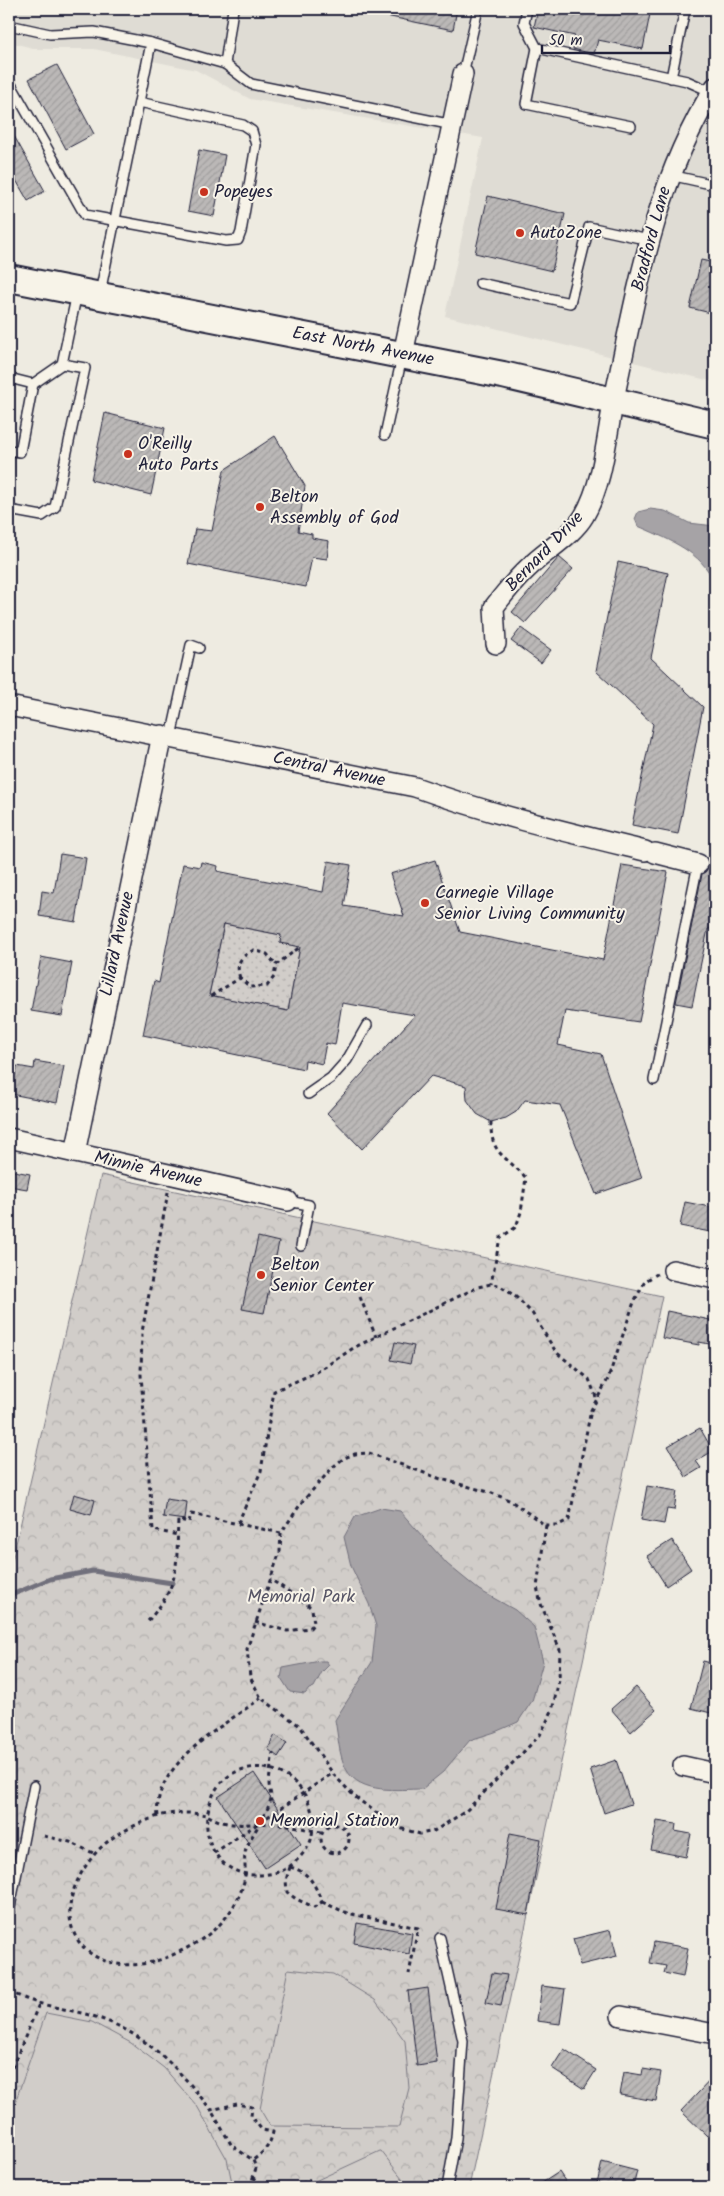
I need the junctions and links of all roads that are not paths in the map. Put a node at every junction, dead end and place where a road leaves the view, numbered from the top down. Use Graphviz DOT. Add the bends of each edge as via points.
graph roads {
  1 [pos="233,9"];
  2 [pos="478,9"];
  3 [pos="527,9"];
  4 [pos="685,9"];
  5 [pos="9,25"];
  6 [pos="151,43"];
  7 [pos="537,48"];
  8 [pos="225,64"];
  9 [pos="463,74"];
  10 [pos="671,78"];
  11 [pos="9,81"];
  12 [pos="714,89"];
  13 [pos="139,102"];
  14 [pos="454,125"];
  15 [pos="631,126"];
  16 [pos="670,175"];
  17 [pos="715,185"];
  18 [pos="115,220"];
  19 [pos="649,240"];
  20 [pos="9,278"];
  21 [pos="480,283"];
  22 [pos="88,295"];
  23 [pos="403,354"];
  24 [pos="62,364"];
  25 [pos="9,378"];
  26 [pos="34,384"];
  27 [pos="614,401"];
  28 [pos="715,425"];
  29 [pos="385,435"];
  30 [pos="9,450"];
  31 [pos="9,510"];
  32 [pos="496,644"];
  33 [pos="199,648"];
  34 [pos="9,706"];
  35 [pos="166,736"];
  36 [pos="698,864"];
  37 [pos="367,1026"];
  38 [pos="654,1080"];
  39 [pos="308,1094"];
  40 [pos="9,1138"];
  41 [pos="75,1153"];
  42 [pos="288,1201"];
  43 [pos="300,1246"];
  44 [pos="673,1270"];
  45 [pos="715,1279"];
  46 [pos="683,1766"];
  47 [pos="715,1773"];
  48 [pos="34,1786"];
  49 [pos="9,1854"];
  50 [pos="19,1856"];
  51 [pos="9,1912"];
  52 [pos="440,1938"];
  53 [pos="621,2016"];
  54 [pos="715,2034"];
  55 [pos="447,2187"];
  1 -- 8 [label="lane"];
  2 -- 9 [label="lane"];
  3 -- 7 [label="lane" via="524,23"];
  4 -- 10 [label="lane"];
  5 -- 6 [label="lane" via="50,34 94,32"];
  6 -- 8 [label="lane"];
  6 -- 13 [label="lane"];
  7 -- 10 [label="lane"];
  7 -- 15 [label="lane" via="526,104"];
  8 -- 14 [label="lane" via="251,84"];
  9 -- 14 [label="street"];
  10 -- 12 [label="lane"];
  11 -- 18 [label="lane" via="85,215"];
  12 -- 16 [label="street, Bradford Lane" via="698,113"];
  13 -- 18 [label="lane"];
  13 -- 18 [label="lane" via="243,125 252,131 256,145 241,232 238,240 226,241"];
  14 -- 23 [label="street"];
  16 -- 17 [label="lane"];
  16 -- 19 [label="street, Bradford Lane"];
  18 -- 22 [label="lane"];
  19 -- 21 [label="lane" via="589,227 570,303"];
  19 -- 27 [label="street, Bradford Lane"];
  20 -- 22 [label="main road, East North Avenue"];
  22 -- 23 [label="main road, East North Avenue"];
  22 -- 24 [label="lane"];
  23 -- 27 [label="main road, East North Avenue"];
  23 -- 29 [label="lane"];
  24 -- 26 [label="lane"];
  24 -- 31 [label="lane" via="84,368 55,507 42,516"];
  25 -- 26 [label="lane"];
  26 -- 30 [label="lane" via="20,452"];
  27 -- 28 [label="main road, East North Avenue"];
  27 -- 32 [label="street, Bernard Drive" via="599,480 583,517 514,581 494,607"];
  33 -- 35 [label="lane" via="191,645"];
  34 -- 35 [label="street, Central Avenue"];
  35 -- 36 [label="street, Central Avenue" via="415,787 526,822"];
  35 -- 41 [label="street, Lillard Avenue"];
  36 -- 38 [label="lane"];
  37 -- 39 [label="lane" via="347,1060 331,1078"];
  40 -- 41 [label="street, Minnie Avenue"];
  41 -- 42 [label="street, Minnie Avenue"];
  42 -- 43 [label="lane" via="309,1206"];
  44 -- 45 [label="street"];
  46 -- 47 [label="street"];
  48 -- 50 [label="lane"];
  49 -- 50 [label="lane"];
  50 -- 51 [label="lane"];
  52 -- 55 [label="lane" via="463,2042 456,2138"];
  53 -- 54 [label="street"];
}
